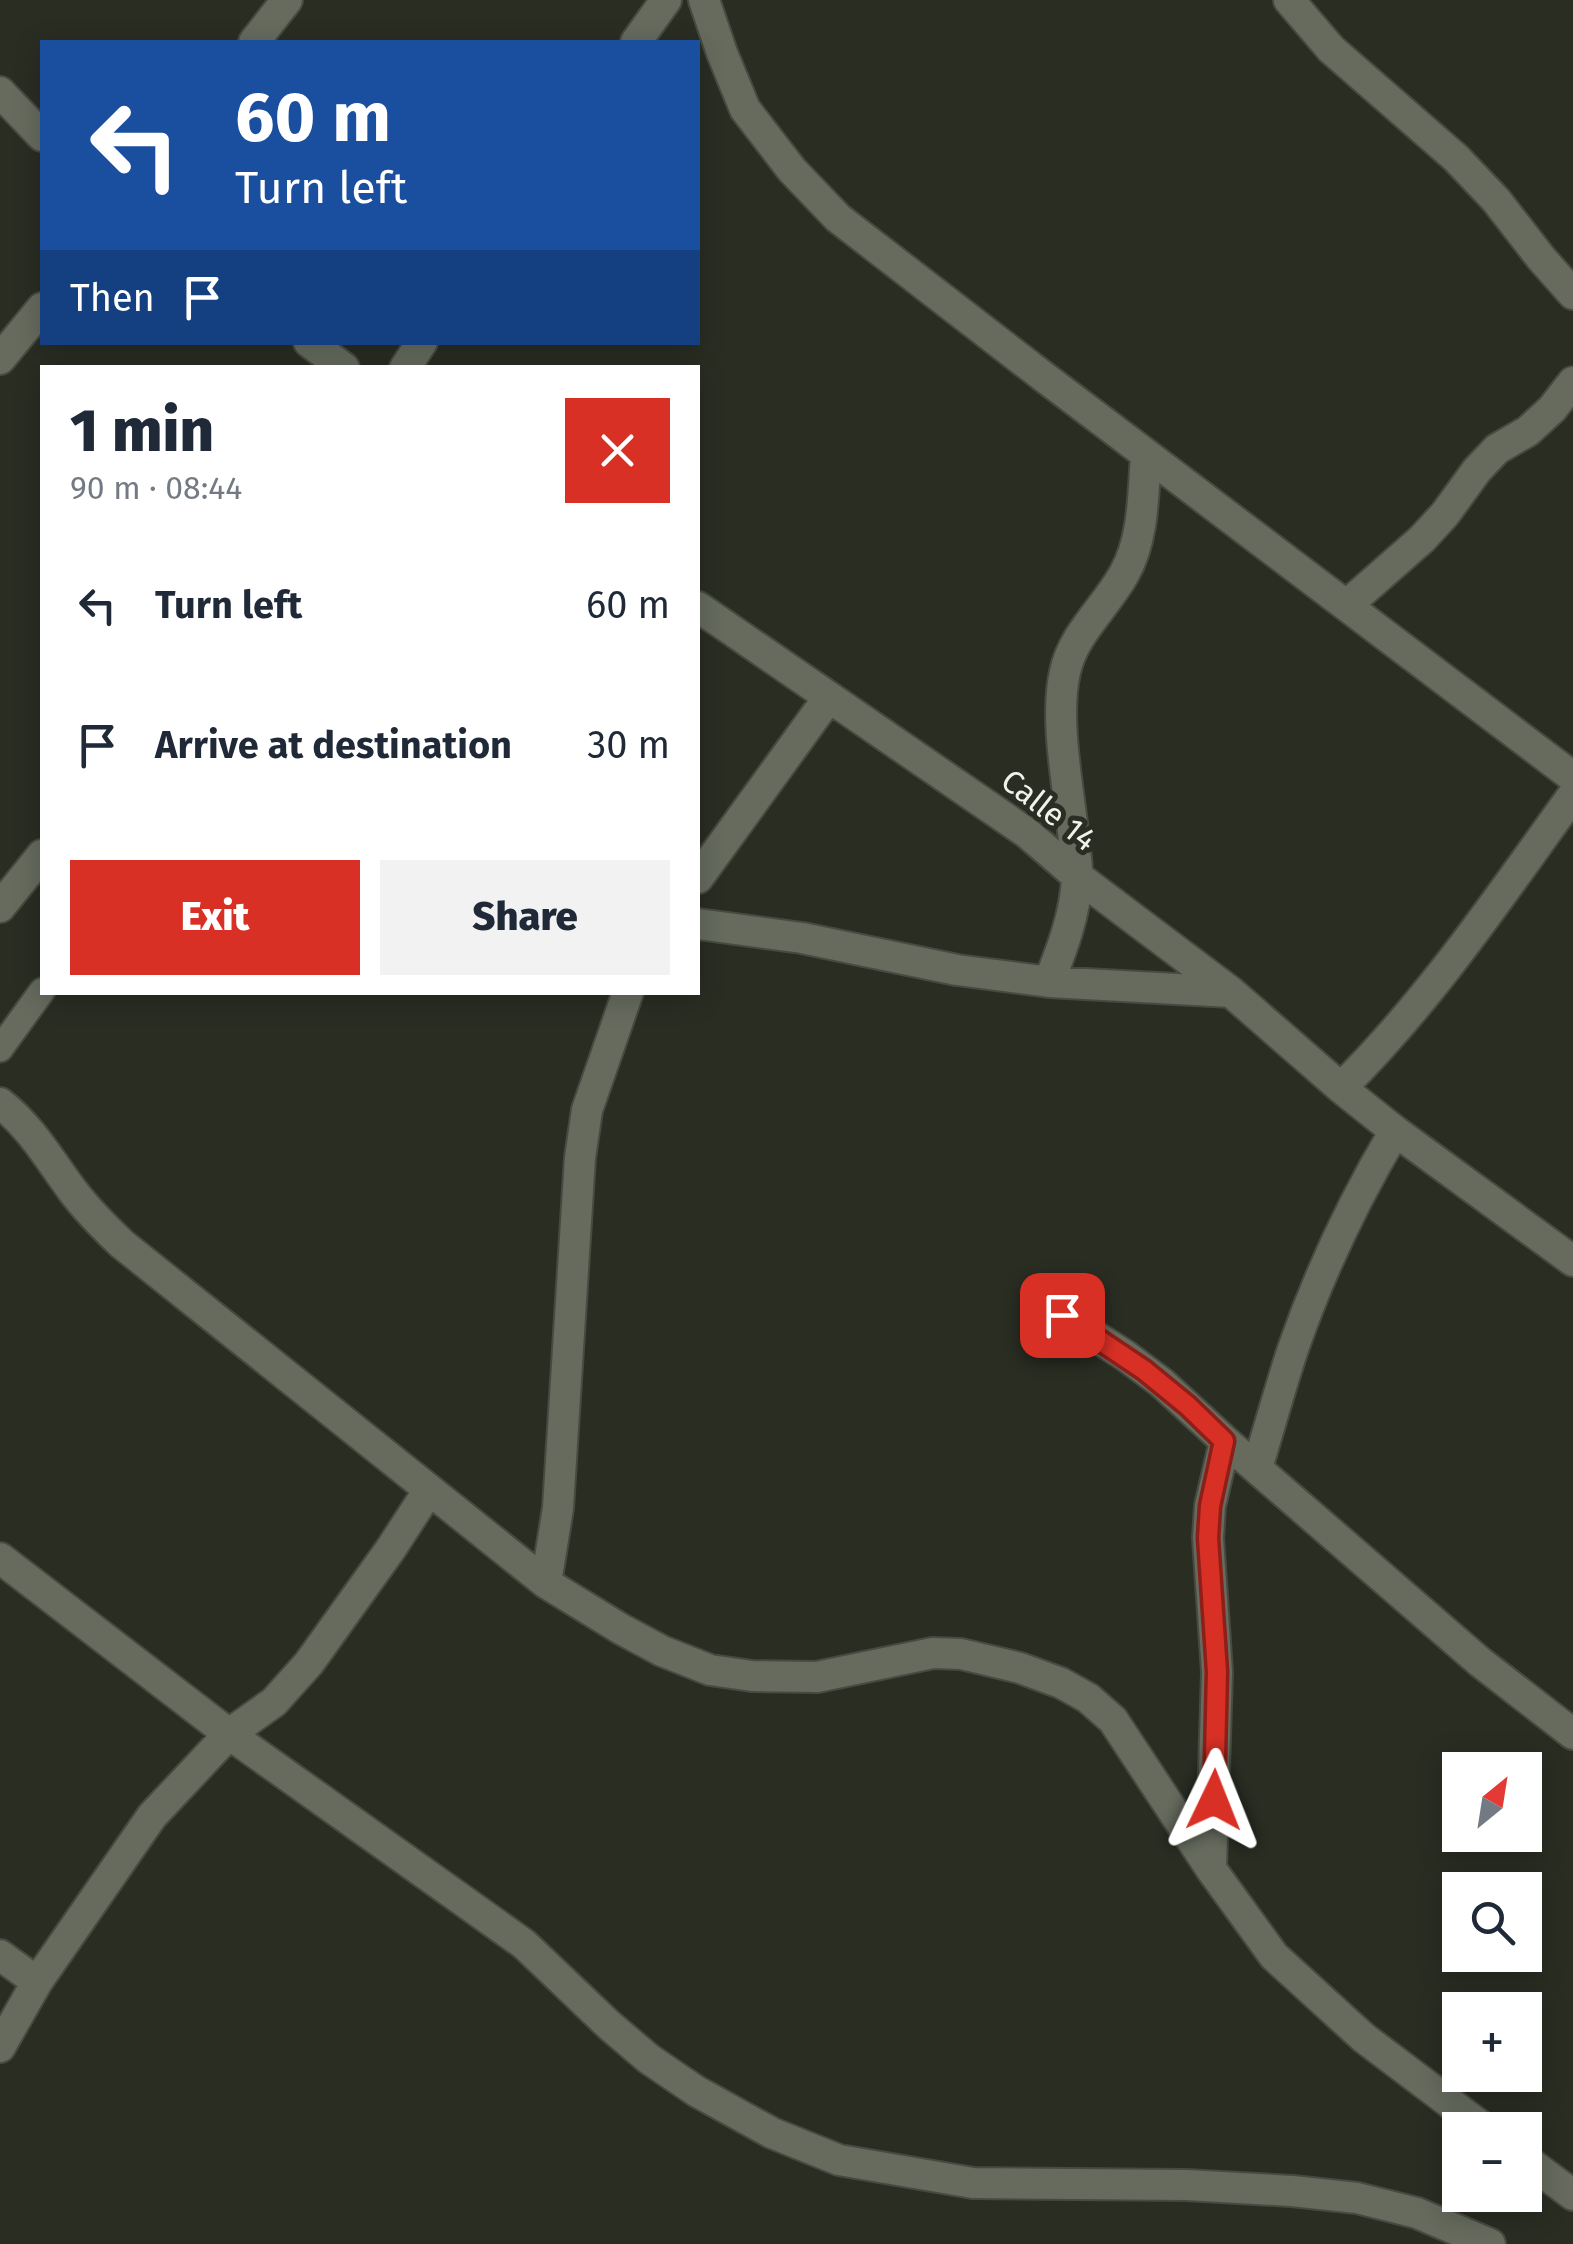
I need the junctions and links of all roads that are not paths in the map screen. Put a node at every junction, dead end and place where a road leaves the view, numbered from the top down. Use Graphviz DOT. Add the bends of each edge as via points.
graph roads {
  1 [pos="287,0"];
  2 [pos="666,0"];
  3 [pos="704,0"];
  4 [pos="1289,0"];
  5 [pos="256,40"];
  6 [pos="637,40"];
  7 [pos="0,92"];
  8 [pos="40,134"];
  9 [pos="1573,294"];
  10 [pos="40,310"];
  11 [pos="313,345"];
  12 [pos="0,359"];
  13 [pos="340,365"];
  14 [pos="1573,382"];
  15 [pos="1146,455"];
  16 [pos="1347,605"];
  17 [pos="700,608"];
  18 [pos="829,697"];
  19 [pos="1573,777"];
  20 [pos="1573,794"];
  21 [pos="40,857"];
  22 [pos="700,875"];
  23 [pos="1077,876"];
  24 [pos="0,906"];
  25 [pos="700,924"];
  26 [pos="1049,982"];
  27 [pos="1231,992"];
  28 [pos="40,993"];
  29 [pos="627,995"];
  30 [pos="0,1050"];
  31 [pos="1341,1088"];
  32 [pos="0,1103"];
  33 [pos="1395,1131"];
  34 [pos="1573,1261"];
  35 [pos="1062,1315"];
  36 [pos="1224,1441"];
  37 [pos="1257,1468"];
  38 [pos="428,1490"];
  39 [pos="0,1558"];
  40 [pos="546,1583"];
  41 [pos="228,1734"];
  42 [pos="1573,1734"];
  43 [pos="1211,1869"];
  44 [pos="0,1956"];
  45 [pos="37,1982"];
  46 [pos="0,2047"];
  47 [pos="1462,2112"];
  48 [pos="1542,2172"];
  49 [pos="1573,2195"];
  50 [pos="1490,2244"];
  1 -- 5 [label="street"];
  2 -- 6 [label="street"];
  3 -- 15 [label="street" via="745,109 838,218"];
  4 -- 9 [label="street" via="1331,49 1456,158"];
  7 -- 8 [label="street"];
  10 -- 12 [label="street"];
  11 -- 13 [label="street"];
  14 -- 16 [label="street" via="1552,410 1497,449 1422,539"];
  15 -- 16 [label="street"];
  15 -- 23 [label="street" via="1134,553 1081,634 1064,675 1060,710"];
  16 -- 19 [label="street"];
  17 -- 18 [label="street, Calle 14"];
  18 -- 22 [label="street"];
  18 -- 23 [label="street, Calle 14" via="1026,833"];
  20 -- 31 [label="street" via="1419,1005"];
  21 -- 24 [label="street"];
  23 -- 26 [label="street"];
  23 -- 27 [label="street, Calle 14"];
  25 -- 26 [label="street"];
  26 -- 27 [label="street"];
  27 -- 31 [label="street, Calle 14"];
  28 -- 30 [label="lane"];
  29 -- 40 [label="street" via="587,1110 580,1158 558,1508"];
  31 -- 33 [label="street, Calle 14"];
  32 -- 38 [label="street" via="122,1244"];
  33 -- 34 [label="street, Calle 14"];
  33 -- 37 [label="street" via="1316,1289"];
  35 -- 36 [label="street" via="1138,1365"];
  36 -- 37 [label="street"];
  36 -- 43 [label="street" via="1208,1538 1217,1672"];
  37 -- 42 [label="street"];
  38 -- 40 [label="street"];
  38 -- 41 [label="street" via="310,1664 274,1702"];
  39 -- 41 [label="street"];
  40 -- 43 [label="street" via="621,1630 710,1670 817,1677 961,1654 1061,1682 1113,1720"];
  41 -- 45 [label="street" via="152,1816"];
  41 -- 50 [label="street" via="524,1944 650,2059 772,2133 840,2160 973,2184 1186,2186 1357,2198 1417,2213"];
  43 -- 47 [label="street" via="1274,1956 1364,2038"];
  44 -- 45 [label="street"];
  45 -- 46 [label="street"];
  48 -- 49 [label="street"];
}
